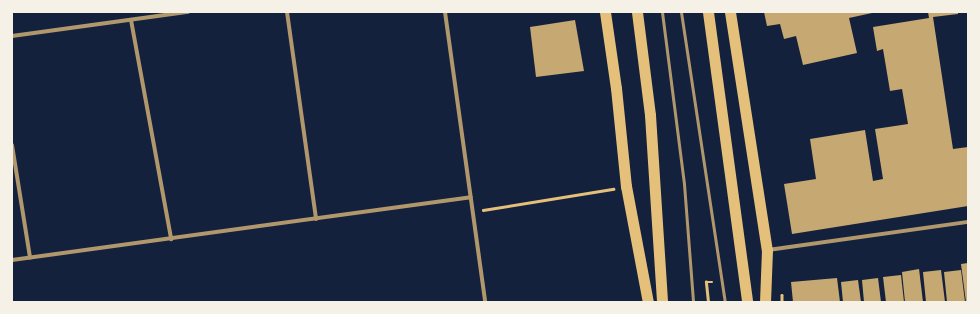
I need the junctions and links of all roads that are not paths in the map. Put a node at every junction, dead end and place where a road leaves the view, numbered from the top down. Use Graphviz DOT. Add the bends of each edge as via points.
graph roads {
  1 [pos="188,12"];
  2 [pos="287,12"];
  3 [pos="445,12"];
  4 [pos="605,12"];
  5 [pos="637,12"];
  6 [pos="662,12"];
  7 [pos="681,12"];
  8 [pos="708,12"];
  9 [pos="730,12"];
  10 [pos="131,20"];
  11 [pos="12,36"];
  12 [pos="12,146"];
  13 [pos="471,197"];
  14 [pos="316,219"];
  15 [pos="968,222"];
  16 [pos="171,239"];
  17 [pos="767,250"];
  18 [pos="30,258"];
  19 [pos="12,260"];
  20 [pos="485,302"];
  21 [pos="648,302"];
  22 [pos="662,302"];
  23 [pos="693,302"];
  24 [pos="725,302"];
  25 [pos="747,302"];
  26 [pos="765,302"];
  1 -- 10 [label="street"];
  2 -- 14 [label="street"];
  3 -- 13 [label="street"];
  4 -- 21 [label="highway" via="626,186"];
  5 -- 22 [label="highway" via="650,115"];
  6 -- 23 [label="lane" via="684,184"];
  7 -- 24 [label="lane"];
  8 -- 25 [label="highway"];
  9 -- 17 [label="highway"];
  10 -- 11 [label="street"];
  10 -- 16 [label="street"];
  12 -- 18 [label="street"];
  13 -- 14 [label="street"];
  13 -- 20 [label="street"];
  14 -- 16 [label="street"];
  15 -- 17 [label="street"];
  16 -- 18 [label="street"];
  17 -- 26 [label="highway"];
  18 -- 19 [label="street"];
}
